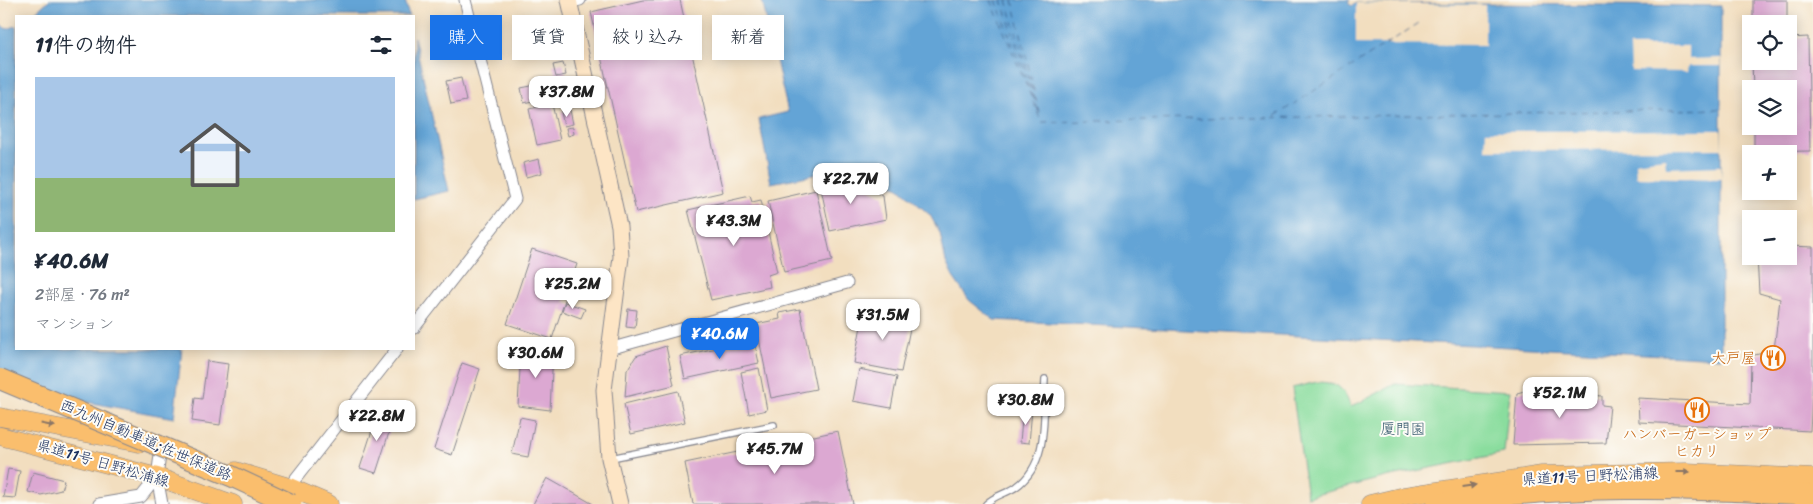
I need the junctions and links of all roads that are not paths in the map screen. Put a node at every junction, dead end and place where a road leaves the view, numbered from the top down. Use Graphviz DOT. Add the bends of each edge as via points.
graph roads {
  1 [pos="465,0"];
  2 [pos="573,1"];
  3 [pos="847,283"];
  4 [pos="415,327"];
  5 [pos="609,349"];
  6 [pos="397,350"];
  7 [pos="0,379"];
  8 [pos="1045,379"];
  9 [pos="0,417"];
  10 [pos="774,424"];
  11 [pos="0,436"];
  12 [pos="160,448"];
  13 [pos="609,458"];
  14 [pos="157,477"];
  15 [pos="1813,478"];
  16 [pos="1813,495"];
  17 [pos="290,496"];
  18 [pos="99,504"];
  19 [pos="162,504"];
  20 [pos="233,504"];
  21 [pos="329,504"];
  22 [pos="620,504"];
  23 [pos="986,504"];
  24 [pos="1370,504"];
  25 [pos="1437,504"];
  1 -- 4 [label="street" via="515,199"];
  2 -- 5 [label="street" via="619,226 621,257"];
  3 -- 5 [label="street"];
  5 -- 13 [label="street" via="604,390"];
  6 -- 17 [label="street"];
  7 -- 17 [label="highway, 西九州自動車道;佐世保道路, bridge" via="222,472"];
  8 -- 23 [label="lane" via="1042,442 1037,461 1015,488"];
  9 -- 12 [label="main road, 県道11号 日野松浦線, one-way"];
  10 -- 13 [label="lane"];
  11 -- 14 [label="main road, 県道11号 日野松浦線"];
  12 -- 14 [label="street"];
  12 -- 17 [label="main road, 県道11号 日野松浦線"];
  13 -- 22 [label="street"];
  14 -- 18 [label="street" via="141,498"];
  14 -- 19 [label="street"];
  14 -- 20 [label="main road, 県道11号 日野松浦線"];
  24 -- 15 [label="main road, 県道11号 日野松浦線, one-way" via="1542,475 1686,472"];
  16 -- 25 [label="highway" via="1672,488 1575,489 1484,496"];
  17 -- 21 [label="main road, 県道11号 日野松浦線"];
}
